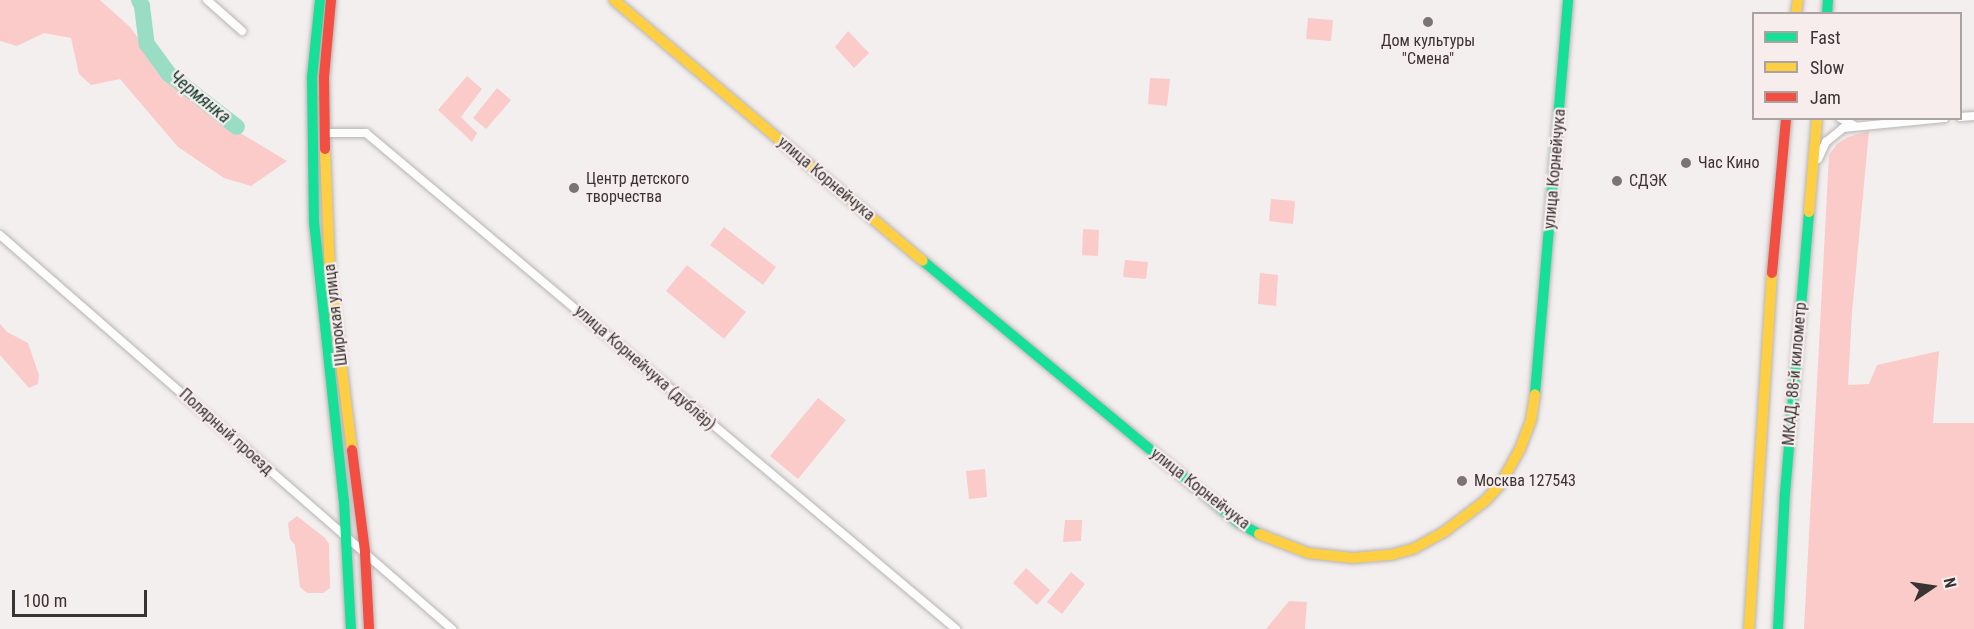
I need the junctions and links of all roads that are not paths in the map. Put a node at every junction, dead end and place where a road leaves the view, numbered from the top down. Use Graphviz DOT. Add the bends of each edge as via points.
graph roads {
  1 [pos="207,0"];
  2 [pos="320,0"];
  3 [pos="331,0"];
  4 [pos="614,0"];
  5 [pos="1568,0"];
  6 [pos="242,32"];
  7 [pos="1786,120"];
  8 [pos="1817,120"];
  9 [pos="1843,120"];
  10 [pos="1919,120"];
  11 [pos="1853,125"];
  12 [pos="325,133"];
  13 [pos="1812,174"];
  14 [pos="0,235"];
  15 [pos="346,537"];
  16 [pos="364,552"];
  17 [pos="351,629"];
  18 [pos="369,629"];
  19 [pos="452,629"];
  20 [pos="956,629"];
  21 [pos="1749,629"];
  22 [pos="1778,629"];
  1 -- 6 [label="street"];
  2 -- 15 [label="main road, Широкая улица" via="312,78 314,222"];
  3 -- 12 [label="main road, Широкая улица" via="324,78"];
  4 -- 5 [label="main road, улица Корнейчука" via="1239,523 1273,542 1308,553 1353,558 1415,549 1485,501 1500,485 1531,420 1539,365"];
  7 -- 21 [label="main road, МКАД, 88-й километр" via="1769,308"];
  8 -- 13 [label="main road, МКАД, 88-й километр"];
  9 -- 11 [label="street"];
  10 -- 11 [label="street"];
  11 -- 13 [label="street" via="1826,142"];
  12 -- 16 [label="main road, Широкая улица" via="330,275"];
  12 -- 20 [label="street, улица Корнейчука (дублёр)" via="366,133"];
  13 -- 22 [label="main road, МКАД, 88-й километр" via="1785,493"];
  14 -- 15 [label="street, Полярный проезд"];
  15 -- 16 [label="street, Полярный проезд"];
  15 -- 17 [label="main road, Широкая улица"];
  16 -- 18 [label="main road, Широкая улица"];
  16 -- 19 [label="street, Полярный проезд"];
}
